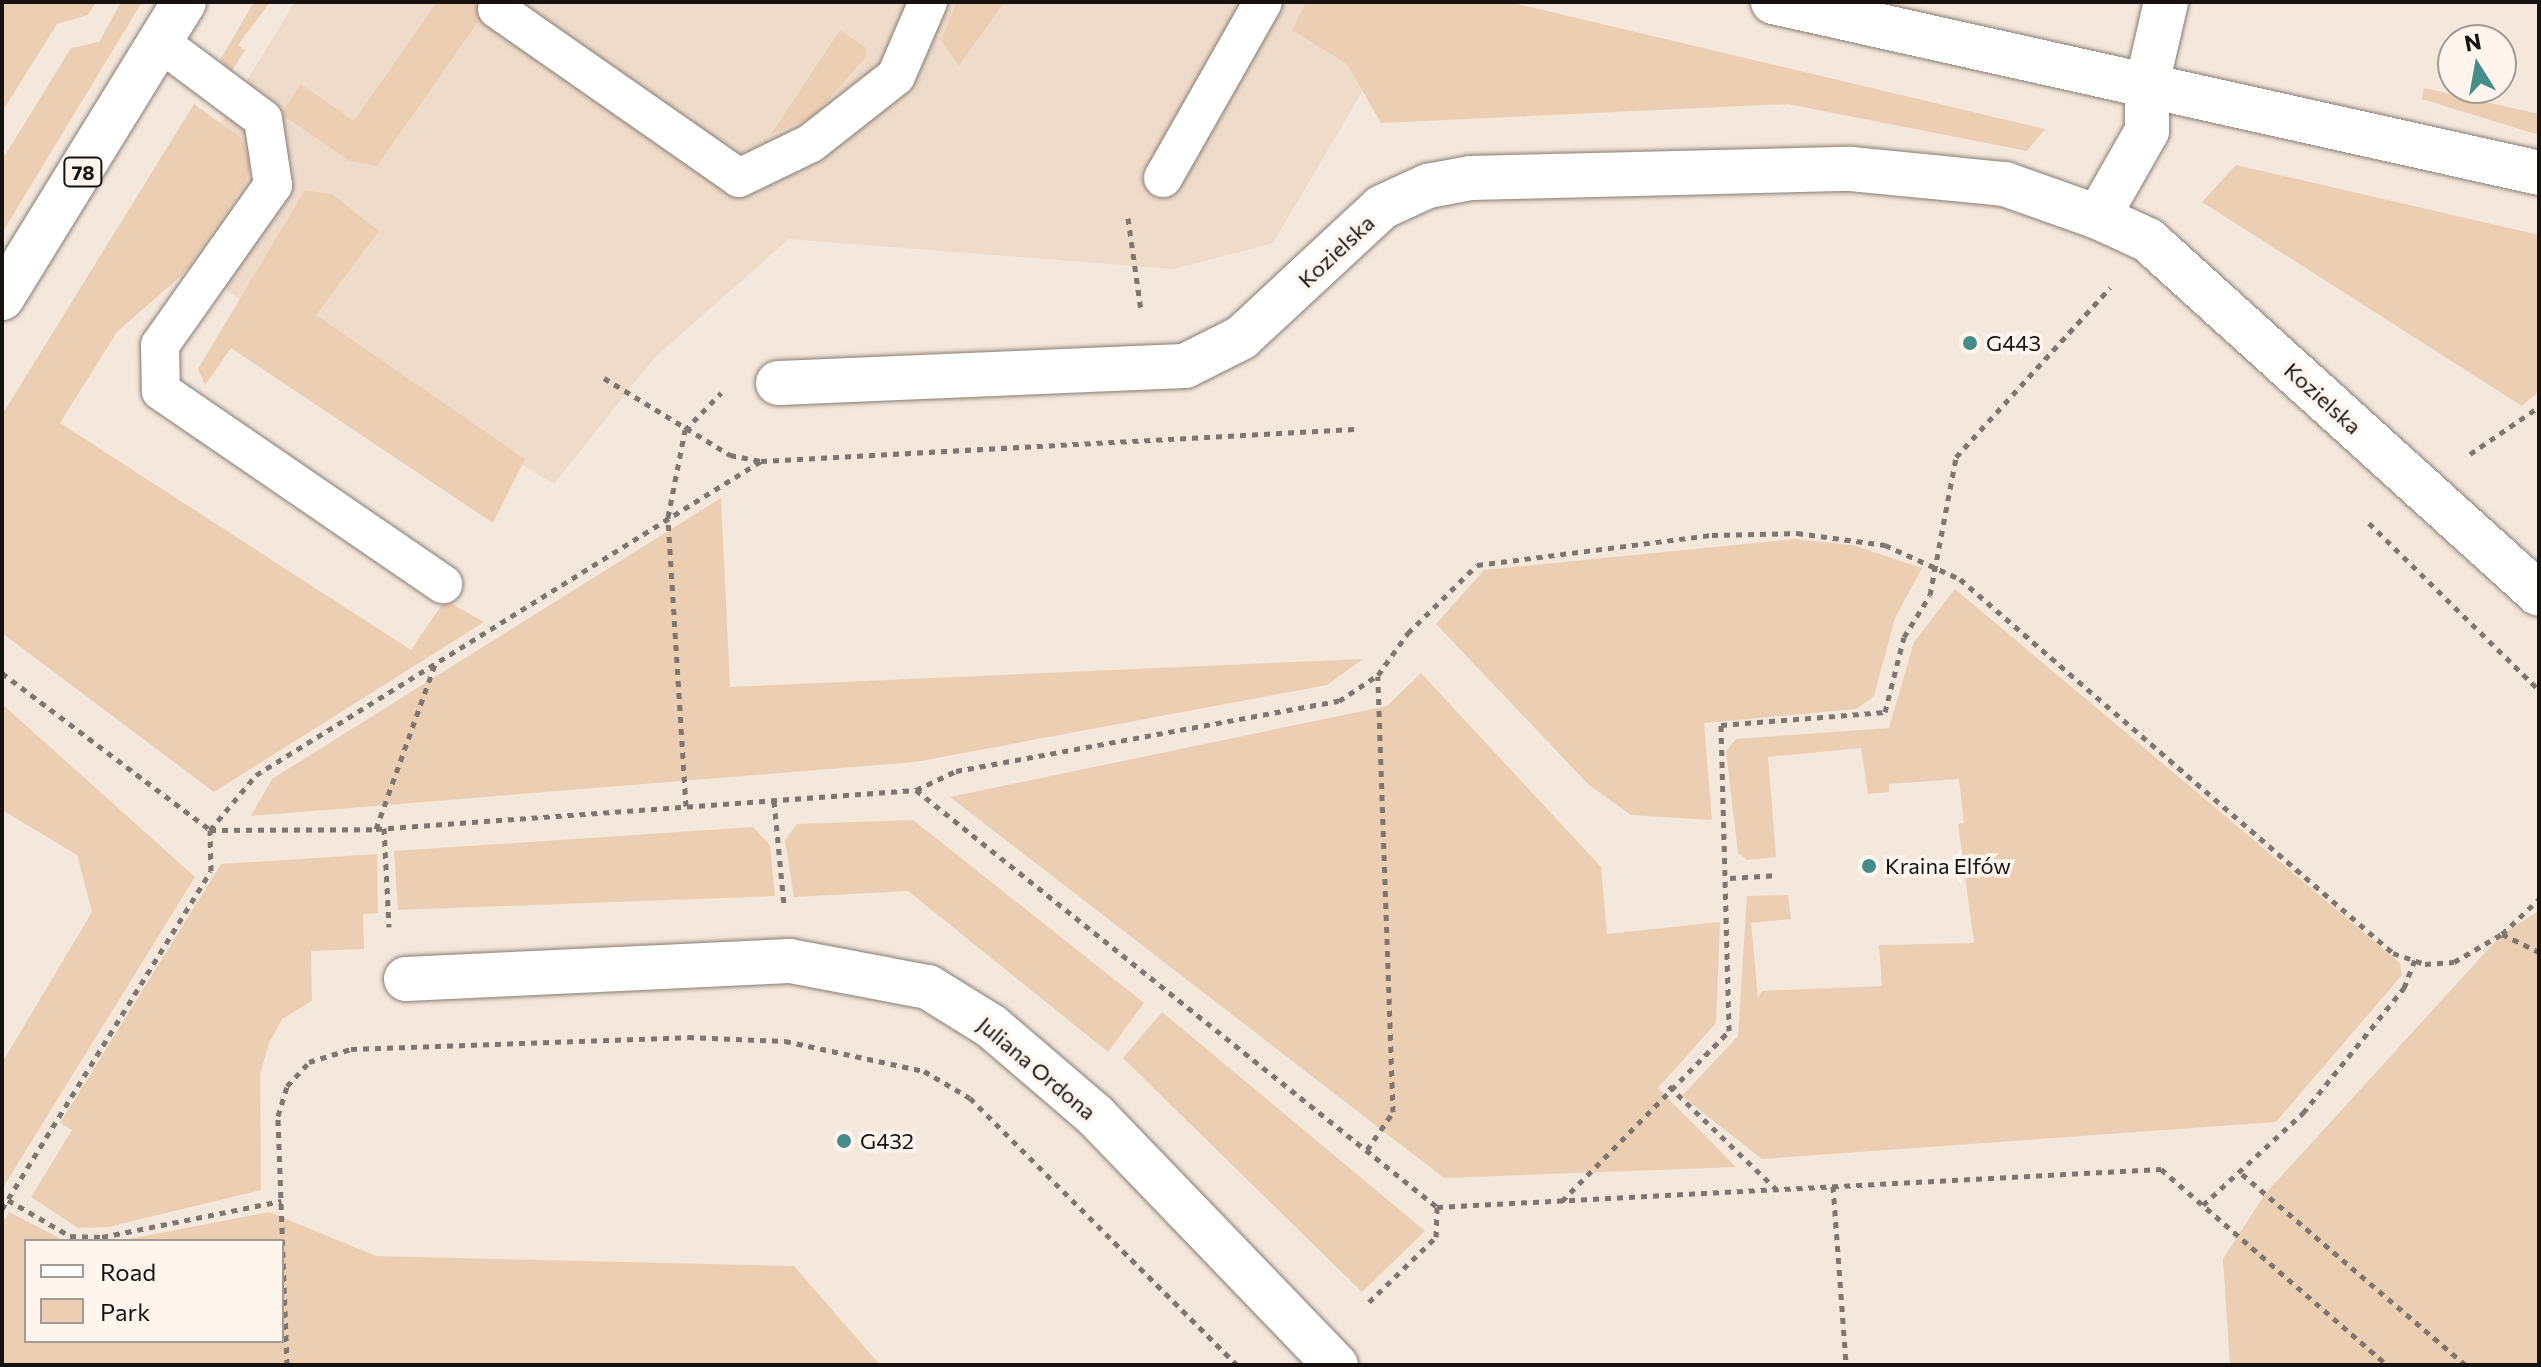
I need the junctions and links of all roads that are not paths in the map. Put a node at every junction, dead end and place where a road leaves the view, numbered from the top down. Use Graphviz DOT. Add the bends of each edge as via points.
graph roads {
  1 [pos="184,2"];
  2 [pos="928,2"];
  3 [pos="1263,2"];
  4 [pos="1773,2"];
  5 [pos="2166,2"];
  6 [pos="497,9"];
  7 [pos="161,43"];
  8 [pos="2147,84"];
  9 [pos="2539,173"];
  10 [pos="1163,178"];
  11 [pos="2098,217"];
  12 [pos="2,298"];
  13 [pos="778,383"];
  14 [pos="443,584"];
  15 [pos="2539,594"];
  16 [pos="406,979"];
  17 [pos="1336,1365"];
  1 -- 7 [label="street, 78"];
  2 -- 6 [label="lane" via="896,76 811,143 739,178"];
  3 -- 10 [label="lane"];
  4 -- 8 [label="street"];
  5 -- 8 [label="street"];
  7 -- 12 [label="street, 78"];
  7 -- 14 [label="lane" via="263,119 273,185 160,345 161,391"];
  8 -- 9 [label="street"];
  8 -- 11 [label="street" via="2147,131"];
  11 -- 13 [label="street, Kozielska" via="2005,184 1851,169 1471,178 1428,186 1382,207 1241,338 1185,366"];
  11 -- 15 [label="street, Kozielska" via="2148,240"];
  16 -- 17 [label="street, Juliana Ordona" via="790,961 928,987 991,1026 1096,1116"];
}
